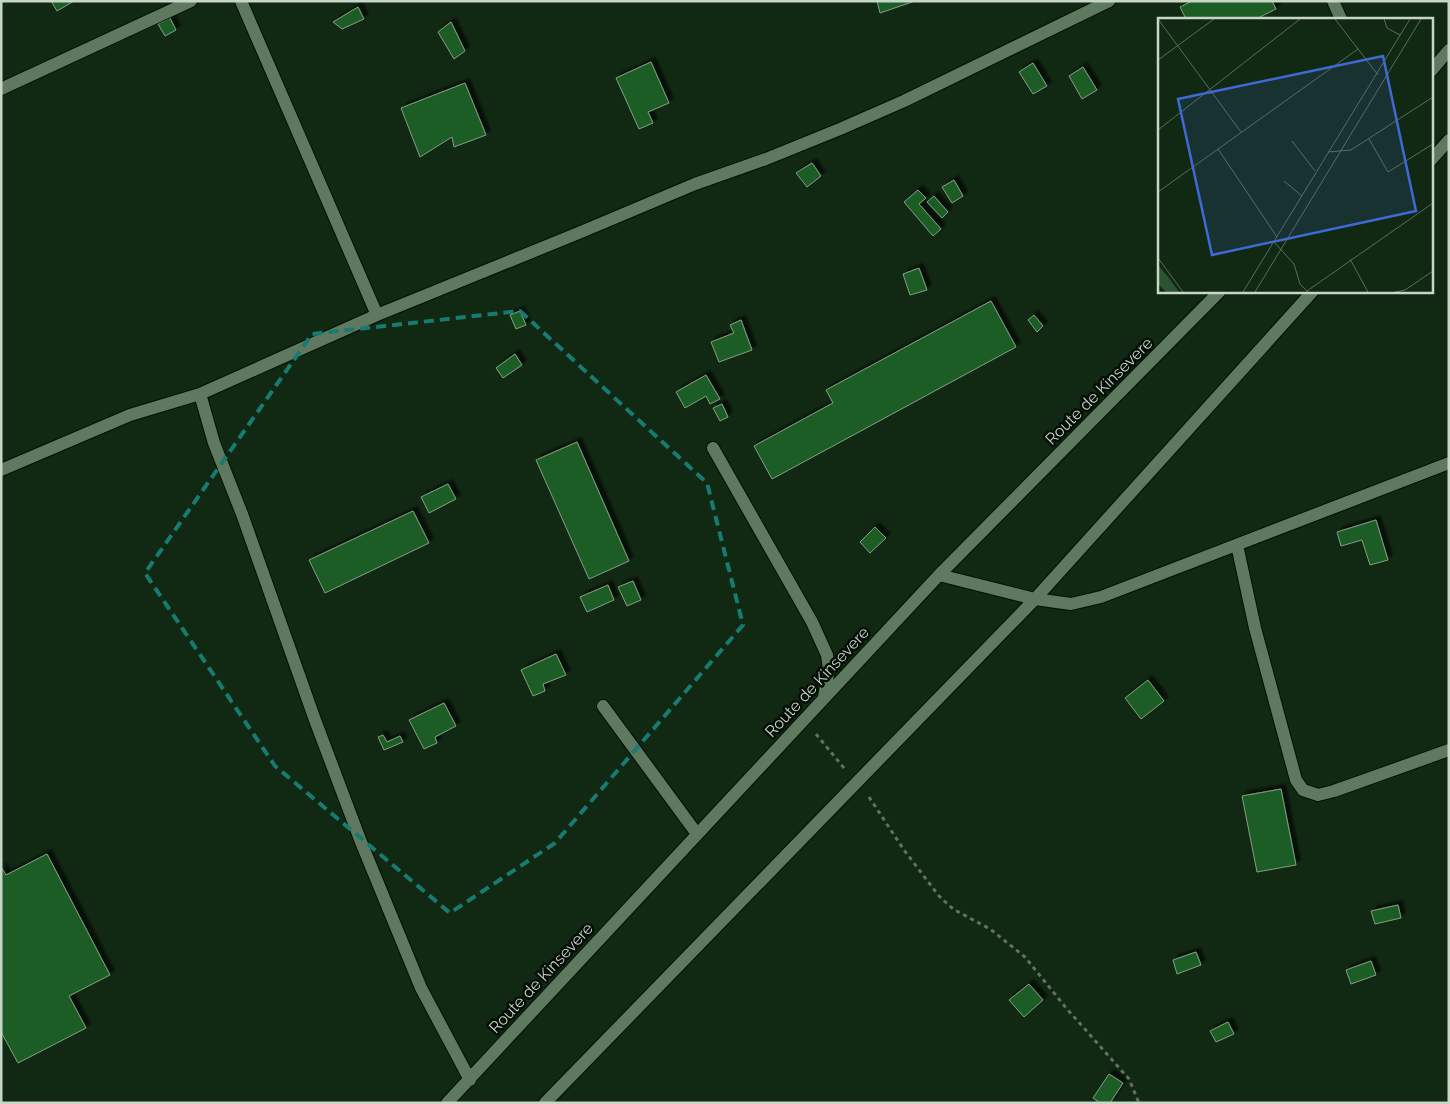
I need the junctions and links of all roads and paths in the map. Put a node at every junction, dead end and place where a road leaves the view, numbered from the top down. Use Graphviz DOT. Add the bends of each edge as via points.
graph roads {
  1 [pos="191,1"];
  2 [pos="241,1"];
  3 [pos="1109,1"];
  4 [pos="1333,1"];
  5 [pos="1341,18"];
  6 [pos="1449,50"];
  7 [pos="1432,70"];
  8 [pos="1,89"];
  9 [pos="1449,140"];
  10 [pos="1432,159"];
  11 [pos="1219,292"];
  12 [pos="1312,292"];
  13 [pos="376,315"];
  14 [pos="200,394"];
  15 [pos="713,448"];
  16 [pos="1449,463"];
  17 [pos="1,470"];
  18 [pos="1237,545"];
  19 [pos="940,575"];
  20 [pos="1035,599"];
  21 [pos="824,697"];
  22 [pos="603,706"];
  23 [pos="804,720"];
  24 [pos="1449,750"];
  25 [pos="856,782"];
  26 [pos="697,834"];
  27 [pos="470,1080"];
  28 [pos="447,1103"];
  29 [pos="545,1103"];
  30 [pos="1139,1103"];
  1 -- 8 [label="street"];
  2 -- 13 [label="street"];
  3 -- 13 [label="street" via="840,129 696,184"];
  4 -- 5 [label="street"];
  6 -- 7 [label="street"];
  9 -- 10 [label="street"];
  11 -- 19 [label="street, Route de Kinsevere"];
  12 -- 20 [label="street"];
  13 -- 14 [label="street"];
  14 -- 17 [label="street" via="130,415"];
  14 -- 27 [label="street" via="214,443 361,842 421,988"];
  15 -- 21 [label="street" via="812,622 827,655 829,669"];
  16 -- 18 [label="street"];
  18 -- 20 [label="street" via="1101,597 1070,604"];
  18 -- 24 [label="street" via="1281,726 1296,780 1303,790 1318,795 1334,791"];
  19 -- 20 [label="street"];
  19 -- 21 [label="street, Route de Kinsevere"];
  20 -- 25 [label="street"];
  21 -- 23 [label="street, Route de Kinsevere"];
  22 -- 26 [label="street"];
  23 -- 25 [label="path"];
  23 -- 26 [label="street, Route de Kinsevere"];
  25 -- 29 [label="street"];
  25 -- 30 [label="path" via="939,896 953,910 990,929 1025,957 1129,1079"];
  26 -- 27 [label="street, Route de Kinsevere"];
  27 -- 28 [label="street, Route de Kinsevere"];
}
